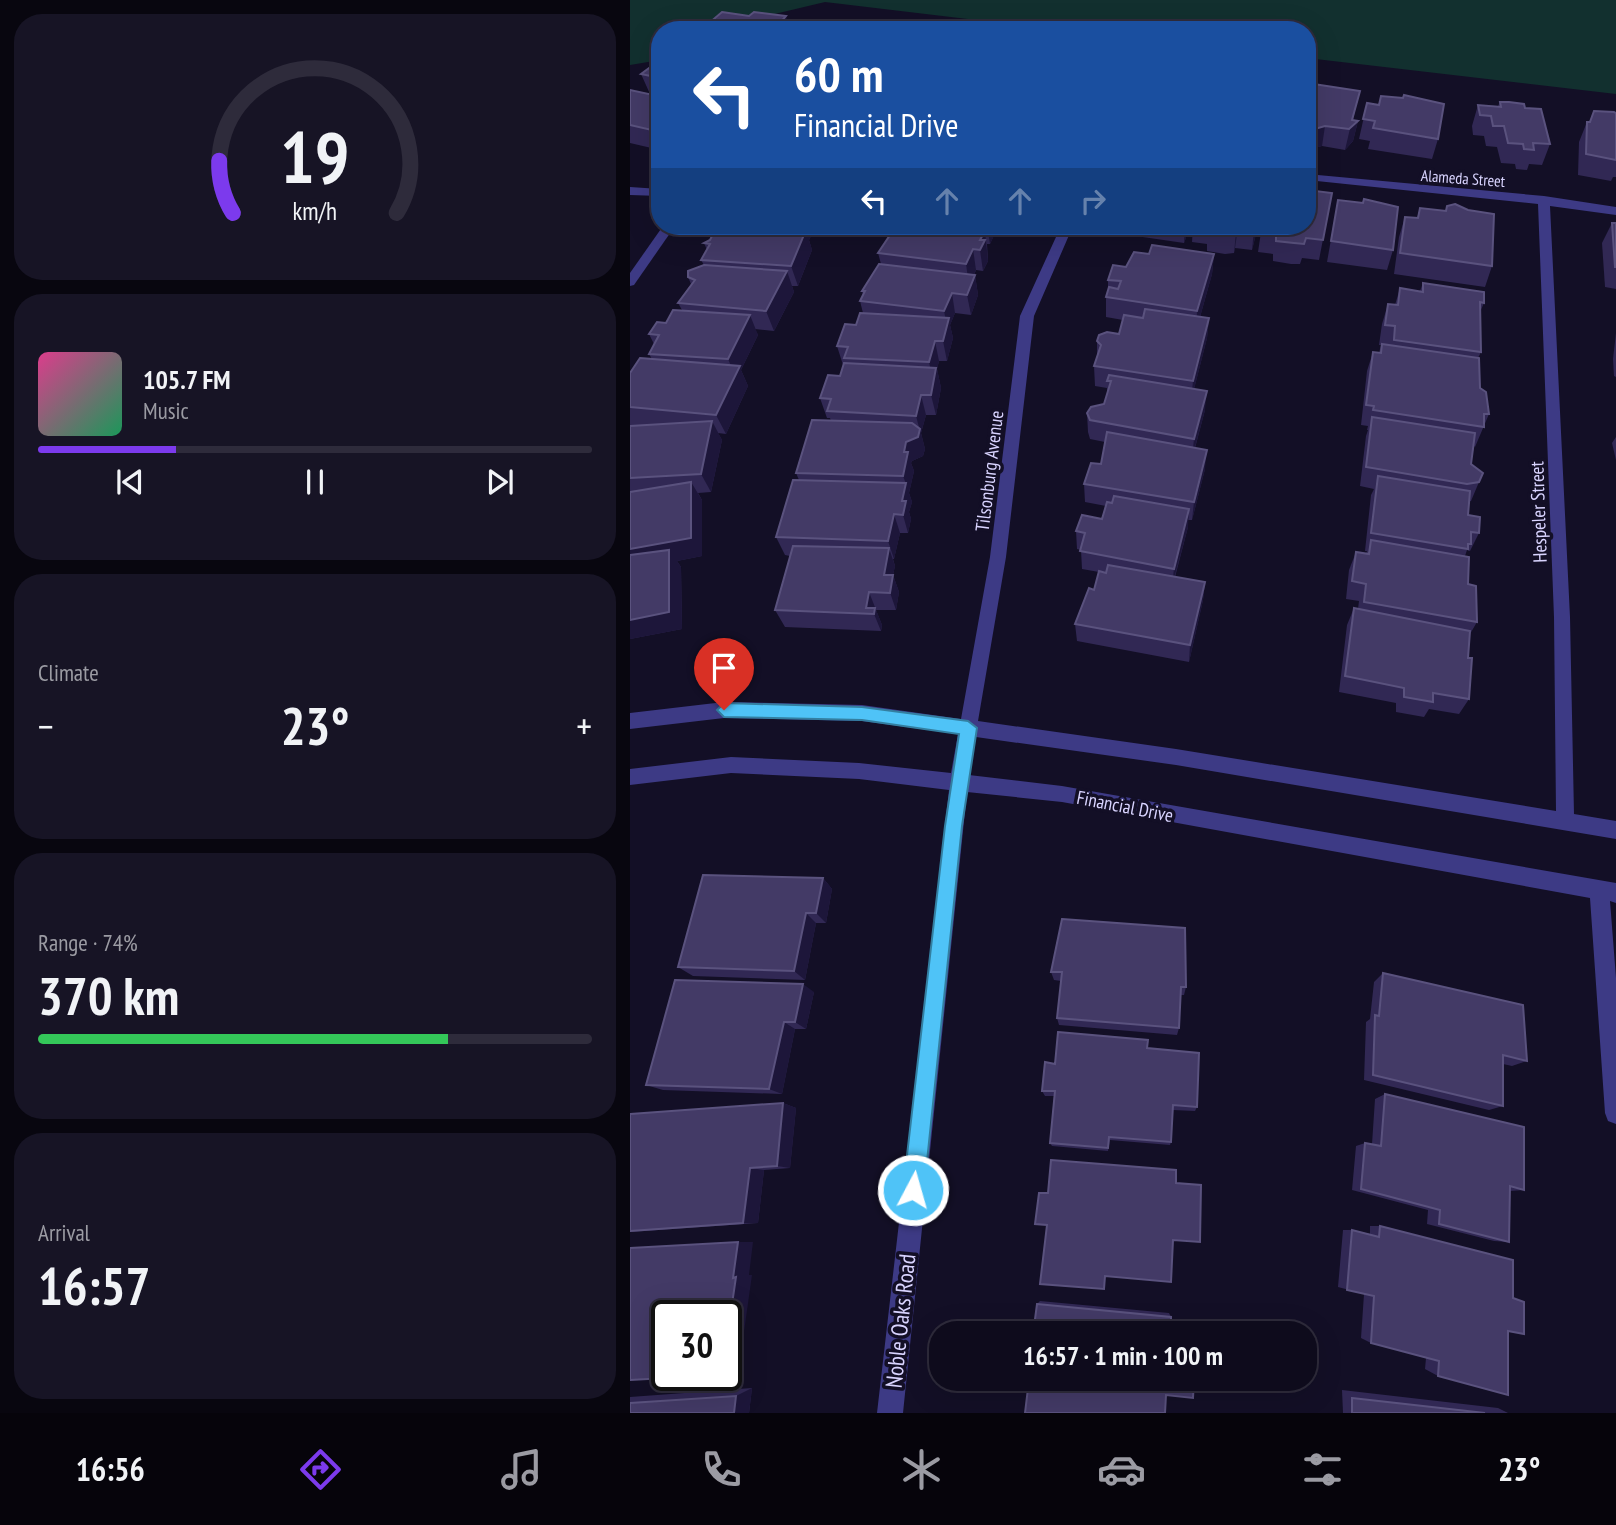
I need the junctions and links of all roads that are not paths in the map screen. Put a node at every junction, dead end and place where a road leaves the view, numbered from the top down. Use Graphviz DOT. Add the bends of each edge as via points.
graph roads {
  1 [pos="1316,178"];
  2 [pos="630,191"];
  3 [pos="651,192"];
  4 [pos="1544,200"];
  5 [pos="1616,211"];
  6 [pos="663,235"];
  7 [pos="1063,235"];
  8 [pos="630,282"];
  9 [pos="630,722"];
  10 [pos="968,728"];
  11 [pos="630,777"];
  12 [pos="959,782"];
  13 [pos="1565,821"];
  14 [pos="1616,830"];
  15 [pos="1607,891"];
  16 [pos="1616,1113"];
  17 [pos="890,1413"];
  1 -- 4 [label="street, Alameda Street"];
  2 -- 3 [label="street"];
  4 -- 5 [label="street, Alameda Street"];
  4 -- 13 [label="street, Hespeler Street" via="1562,617"];
  6 -- 8 [label="street"];
  7 -- 10 [label="street, Tilsonburg Avenue" via="1027,316 998,557"];
  9 -- 10 [label="street" via="724,710 862,713"];
  10 -- 12 [label="street, Noble Oaks Road"];
  10 -- 13 [label="street"];
  11 -- 12 [label="street, Financial Drive" via="731,765 859,771"];
  12 -- 15 [label="street, Financial Drive" via="1062,794"];
  12 -- 17 [label="street, Noble Oaks Road"];
  13 -- 14 [label="street"];
  15 -- 16 [label="street"];
}
